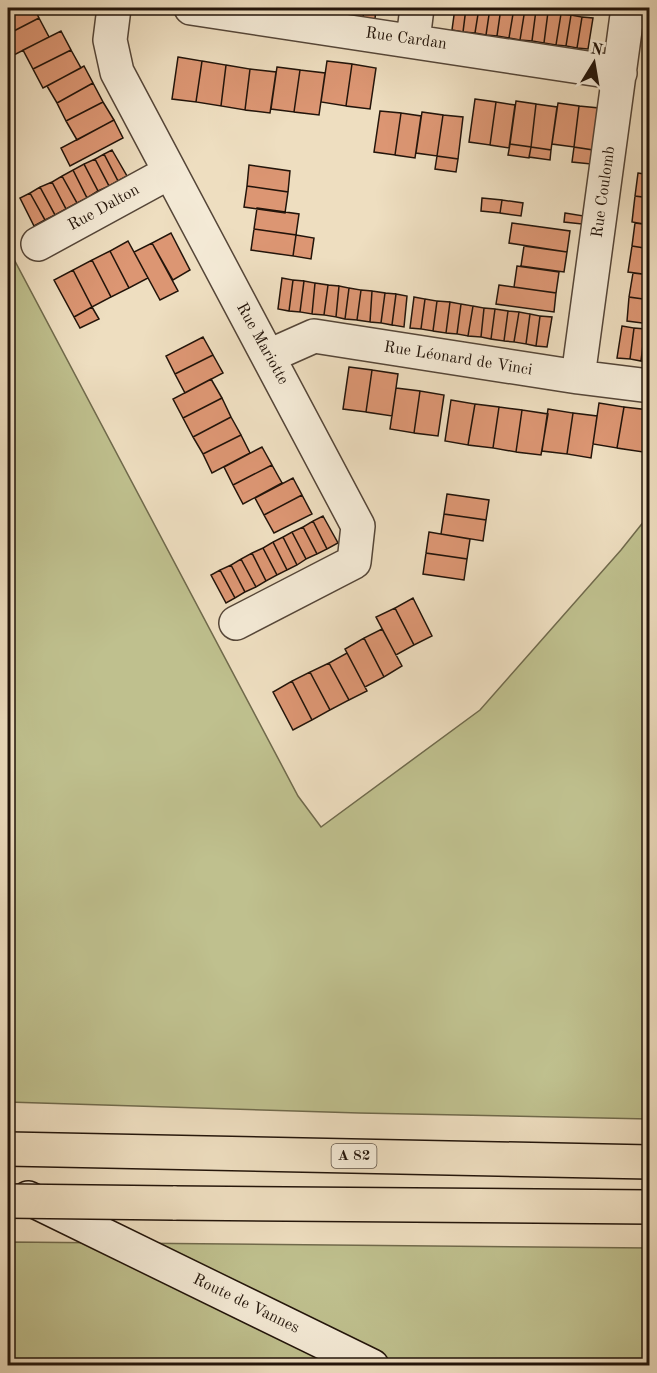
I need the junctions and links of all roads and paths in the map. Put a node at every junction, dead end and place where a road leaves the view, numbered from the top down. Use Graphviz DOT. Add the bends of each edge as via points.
graph roads {
  1 [pos="114,8"];
  2 [pos="191,8"];
  3 [pos="417,8"];
  4 [pos="628,8"];
  5 [pos="412,40"];
  6 [pos="620,73"];
  7 [pos="170,172"];
  8 [pos="38,244"];
  9 [pos="269,356"];
  10 [pos="578,377"];
  11 [pos="650,386"];
  12 [pos="236,623"];
  13 [pos="8,1149"];
  14 [pos="650,1162"];
  15 [pos="8,1188"];
  16 [pos="8,1201"];
  17 [pos="650,1207"];
  18 [pos="372,1365"];
  1 -- 7 [label="street, Rue Mariotte" via="110,40 117,72"];
  2 -- 5 [label="street, Rue Cardan"];
  3 -- 5 [label="street"];
  4 -- 6 [label="street, Rue Coulomb"];
  5 -- 6 [label="street, Rue Cardan"];
  6 -- 10 [label="street, Rue Coulomb"];
  7 -- 8 [label="street, Rue Dalton"];
  7 -- 9 [label="street, Rue Mariotte"];
  9 -- 10 [label="street, Rue Léonard de Vinci" via="314,336"];
  9 -- 12 [label="street, Rue Mariotte" via="358,526 354,562"];
  10 -- 11 [label="street, Rue Léonard de Vinci"];
  13 -- 14 [label="highway, A 82"];
  15 -- 18 [label="street, Route de Vannes"];
  16 -- 17 [label="highway, bridge"];
}
